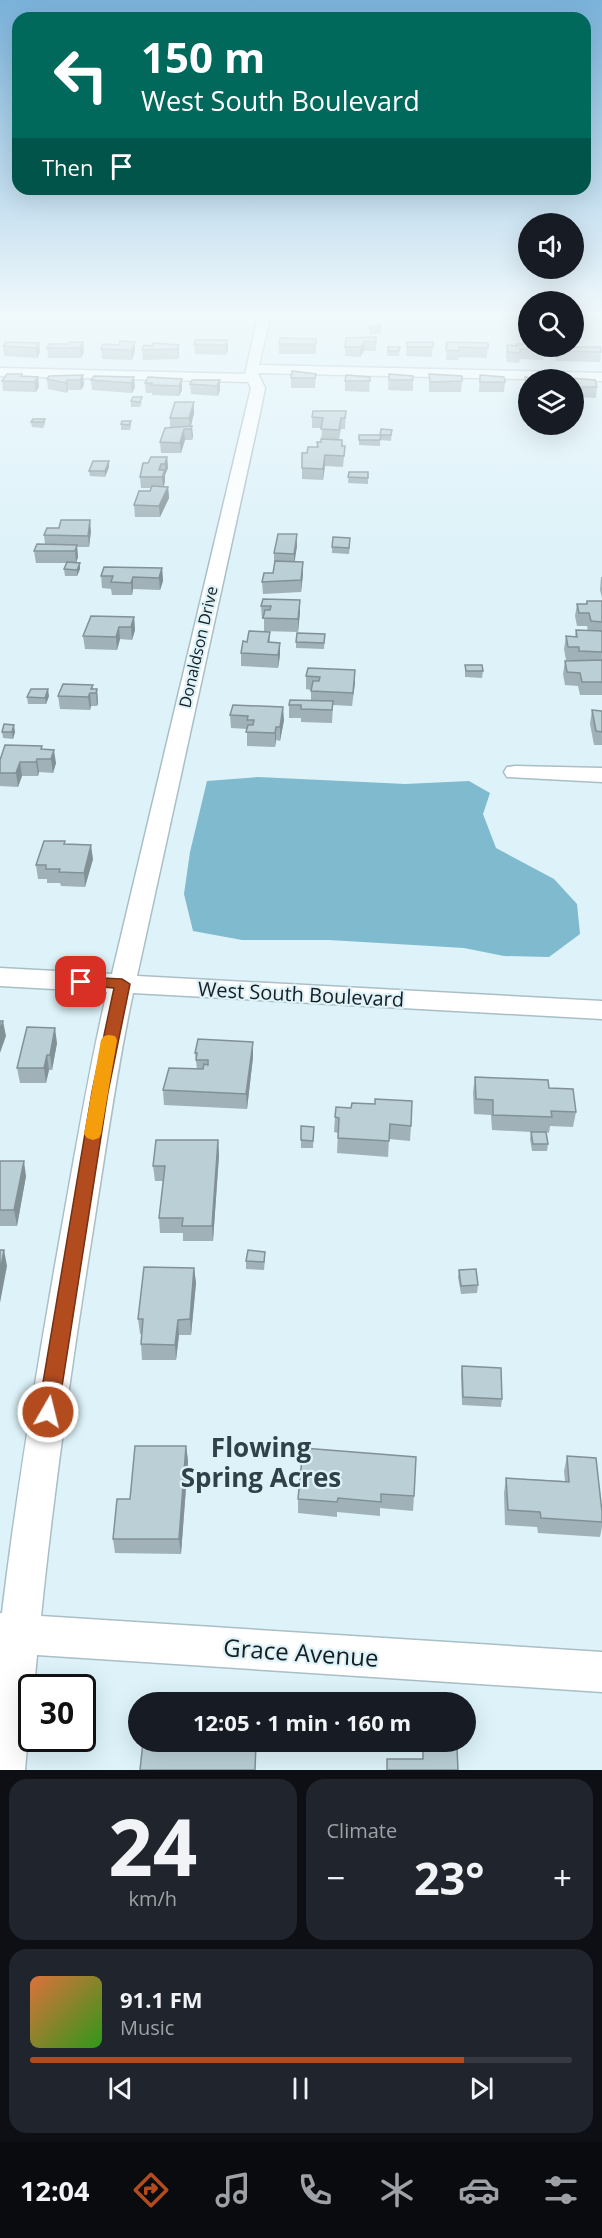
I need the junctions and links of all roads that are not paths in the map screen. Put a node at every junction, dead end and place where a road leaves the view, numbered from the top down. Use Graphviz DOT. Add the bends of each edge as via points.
graph roads {
  1 [pos="256,396"];
  2 [pos="515,772"];
  3 [pos="602,776"];
  4 [pos="0,977"];
  5 [pos="122,984"];
  6 [pos="602,1010"];
  7 [pos="9,1633"];
  8 [pos="602,1672"];
  9 [pos="4,1770"];
  1 -- 5 [label="street, Donaldson Drive"];
  2 -- 3 [label="street"];
  4 -- 5 [label="street, West South Boulevard"];
  5 -- 6 [label="street, West South Boulevard"];
  5 -- 7 [label="street, Donaldson Drive" via="105,1061"];
  7 -- 8 [label="street, Grace Avenue"];
  7 -- 9 [label="street, Donaldson Drive"];
}
